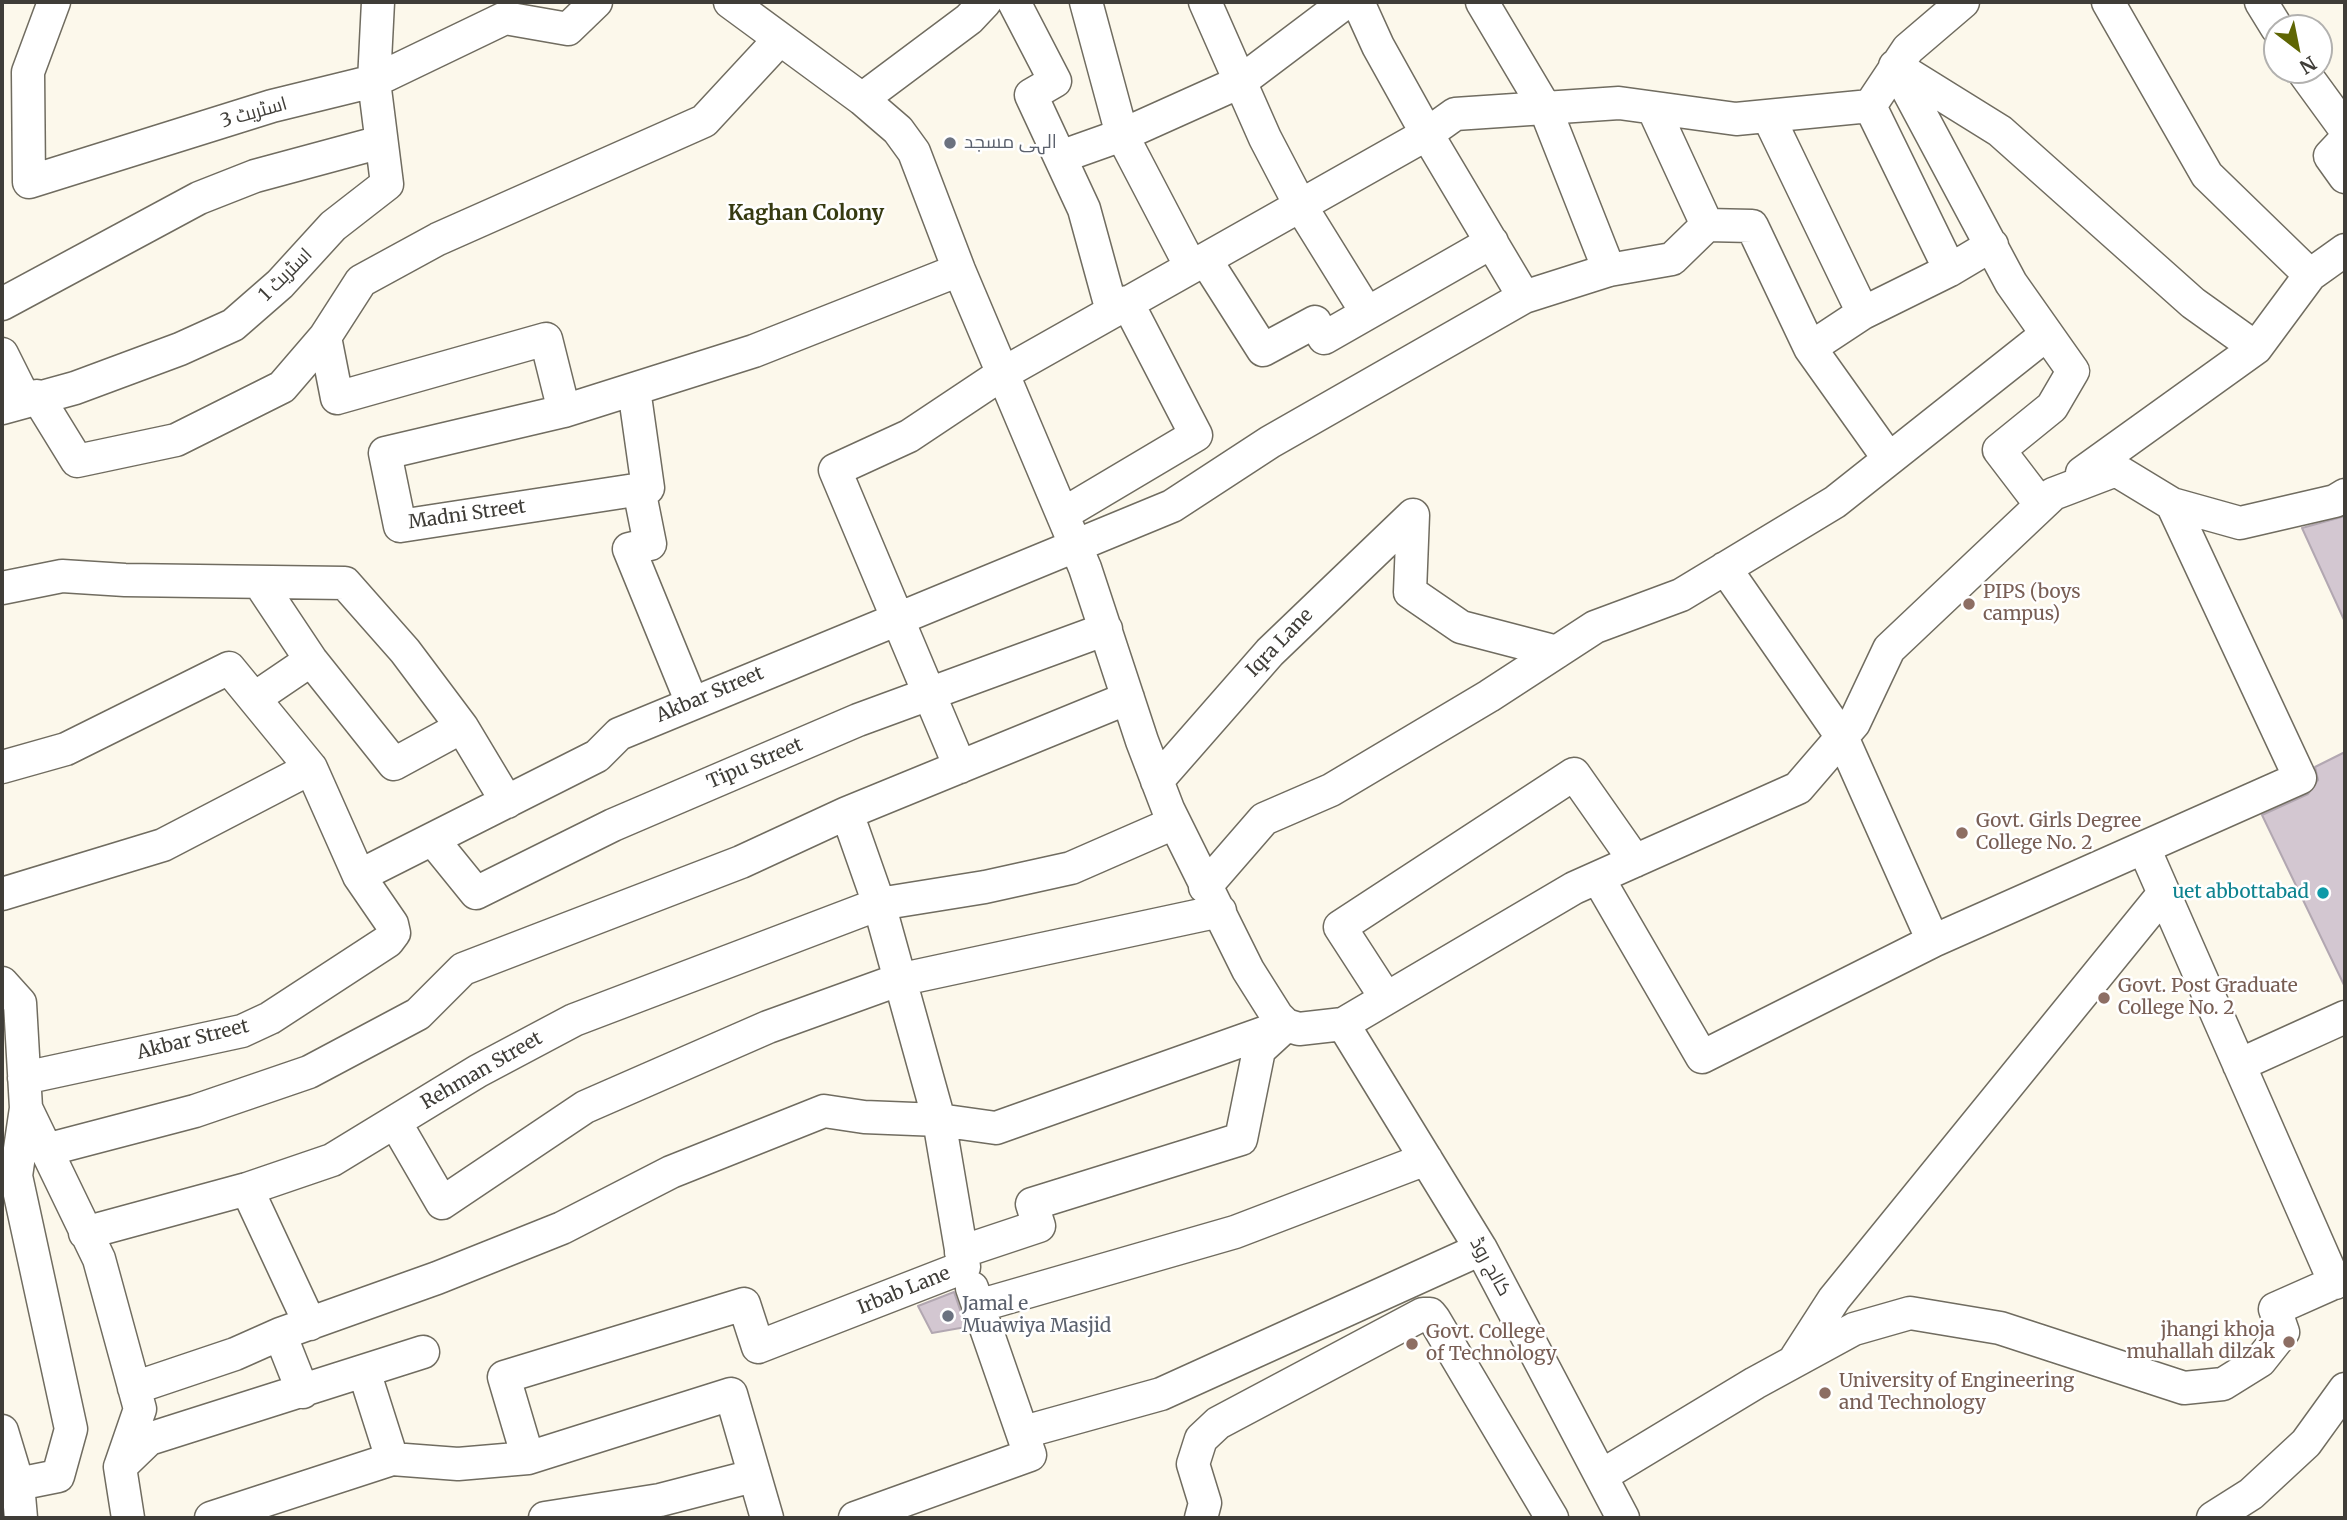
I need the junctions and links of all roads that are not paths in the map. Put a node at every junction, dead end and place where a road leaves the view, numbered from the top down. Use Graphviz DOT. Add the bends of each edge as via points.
graph roads {
  1 [pos="54,2"];
  2 [pos="378,2"];
  3 [pos="596,2"];
  4 [pos="730,2"];
  5 [pos="985,2"];
  6 [pos="1014,2"];
  7 [pos="1086,2"];
  8 [pos="1205,2"];
  9 [pos="1346,2"];
  10 [pos="1358,2"];
  11 [pos="1482,2"];
  12 [pos="1963,2"];
  13 [pos="2108,2"];
  14 [pos="780,39"];
  15 [pos="1895,66"];
  16 [pos="15,73"];
  17 [pos="374,81"];
  18 [pos="1240,82"];
  19 [pos="2312,84"];
  20 [pos="862,99"];
  21 [pos="1870,106"];
  22 [pos="1653,107"];
  23 [pos="1545,108"];
  24 [pos="1768,116"];
  25 [pos="2345,129"];
  26 [pos="1427,134"];
  27 [pos="1122,135"];
  28 [pos="2345,140"];
  29 [pos="382,142"];
  30 [pos="1060,157"];
  31 [pos="2345,177"];
  32 [pos="1300,205"];
  33 [pos="1707,225"];
  34 [pos="1492,242"];
  35 [pos="1992,245"];
  36 [pos="2345,250"];
  37 [pos="1198,263"];
  38 [pos="959,270"];
  39 [pos="1950,270"];
  40 [pos="1609,271"];
  41 [pos="2310,275"];
  42 [pos="1524,297"];
  43 [pos="2,304"];
  44 [pos="1120,307"];
  45 [pos="1367,313"];
  46 [pos="1863,313"];
  47 [pos="2047,334"];
  48 [pos="325,337"];
  49 [pos="1810,348"];
  50 [pos="2256,348"];
  51 [pos="2,354"];
  52 [pos="1002,373"];
  53 [pos="634,389"];
  54 [pos="21,401"];
  55 [pos="564,411"];
  56 [pos="1889,459"];
  57 [pos="639,489"];
  58 [pos="2345,495"];
  59 [pos="2047,500"];
  60 [pos="2172,504"];
  61 [pos="1063,514"];
  62 [pos="1077,547"];
  63 [pos="1725,568"];
  64 [pos="259,582"];
  65 [pos="2,588"];
  66 [pos="898,618"];
  67 [pos="1106,629"];
  68 [pos="1557,652"];
  69 [pos="311,660"];
  70 [pos="930,694"];
  71 [pos="255,698"];
  72 [pos="1129,698"];
  73 [pos="692,703"];
  74 [pos="462,727"];
  75 [pos="1842,737"];
  76 [pos="2,766"];
  77 [pos="960,767"];
  78 [pos="311,768"];
  79 [pos="1157,780"];
  80 [pos="507,802"];
  81 [pos="847,813"];
  82 [pos="1174,823"];
  83 [pos="433,840"];
  84 [pos="2144,848"];
  85 [pos="1635,861"];
  86 [pos="359,876"];
  87 [pos="1598,878"];
  88 [pos="2164,893"];
  89 [pos="2,894"];
  90 [pos="1213,899"];
  91 [pos="879,904"];
  92 [pos="1933,942"];
  93 [pos="898,980"];
  94 [pos="2,983"];
  95 [pos="1386,998"];
  96 [pos="2345,1017"];
  97 [pos="1343,1024"];
  98 [pos="1286,1025"];
  99 [pos="2239,1065"];
  100 [pos="25,1093"];
  101 [pos="939,1120"];
  102 [pos="395,1122"];
  103 [pos="46,1150"];
  104 [pos="1426,1158"];
  105 [pos="16,1176"];
  106 [pos="247,1189"];
  107 [pos="2,1220"];
  108 [pos="85,1233"];
  109 [pos="1481,1249"];
  110 [pos="963,1259"];
  111 [pos="2340,1280"];
  112 [pos="978,1306"];
  113 [pos="310,1324"];
  114 [pos="280,1334"];
  115 [pos="423,1352"];
  116 [pos="1794,1362"];
  117 [pos="364,1371"];
  118 [pos="134,1388"];
  119 [pos="2345,1390"];
  120 [pos="303,1392"];
  121 [pos="2,1431"];
  122 [pos="1024,1432"];
  123 [pos="528,1458"];
  124 [pos="392,1459"];
  125 [pos="120,1467"];
  126 [pos="753,1476"];
  127 [pos="1601,1476"];
  128 [pos="18,1484"];
  129 [pos="20,1518"];
  130 [pos="128,1518"];
  131 [pos="211,1518"];
  132 [pos="545,1518"];
  133 [pos="767,1518"];
  134 [pos="855,1518"];
  135 [pos="1201,1518"];
  136 [pos="1552,1518"];
  137 [pos="1623,1518"];
  138 [pos="2213,1518"];
  1 -- 16 [label="street"];
  2 -- 17 [label="street, اسٹریٹ 1"];
  3 -- 17 [label="street, اسٹریٹ 3" via="568,29 505,18"];
  4 -- 14 [label="street"];
  5 -- 20 [label="street"];
  6 -- 30 [label="street" via="1055,81 1031,95"];
  7 -- 27 [label="street"];
  8 -- 18 [label="street"];
  9 -- 18 [label="street"];
  10 -- 26 [label="street"];
  11 -- 23 [label="street"];
  12 -- 15 [label="street"];
  13 -- 41 [label="street" via="2207,174"];
  14 -- 20 [label="street"];
  14 -- 48 [label="street" via="704,121 438,239 361,281"];
  15 -- 21 [label="street"];
  15 -- 35 [label="street"];
  15 -- 50 [label="street" via="2000,131 2193,303"];
  16 -- 17 [label="street, اسٹریٹ 3" via="29,182 272,106"];
  17 -- 29 [label="street, اسٹریٹ 1"];
  18 -- 27 [label="street"];
  18 -- 32 [label="street"];
  19 -- 25 [label="street"];
  20 -- 38 [label="street" via="898,130 914,152"];
  21 -- 24 [label="street"];
  21 -- 39 [label="street"];
  22 -- 23 [label="street" via="1619,103"];
  22 -- 24 [label="street" via="1737,119"];
  22 -- 33 [label="street"];
  23 -- 26 [label="street" via="1455,114"];
  23 -- 40 [label="street"];
  24 -- 46 [label="street"];
  26 -- 32 [label="street"];
  26 -- 34 [label="street"];
  27 -- 30 [label="street"];
  27 -- 37 [label="street"];
  28 -- 31 [label="street" via="2330,156"];
  29 -- 43 [label="street" via="255,176 199,198"];
  29 -- 54 [label="street, اسٹریٹ 1" via="387,184 332,226 280,284 233,325 75,388"];
  30 -- 44 [label="street"];
  32 -- 37 [label="street"];
  32 -- 45 [label="street"];
  33 -- 40 [label="street, Akbar Street" via="1672,259"];
  33 -- 49 [label="street" via="1752,226"];
  34 -- 42 [label="street"];
  34 -- 45 [label="street"];
  35 -- 39 [label="street"];
  35 -- 47 [label="street" via="2011,283"];
  36 -- 41 [label="street"];
  37 -- 44 [label="street"];
  37 -- 45 [label="street" via="1263,350 1315,322 1324,338"];
  38 -- 52 [label="street"];
  38 -- 53 [label="street, Madni Street" via="754,351"];
  39 -- 46 [label="street"];
  40 -- 42 [label="street, Akbar Street"];
  41 -- 50 [label="street"];
  42 -- 62 [label="street, Akbar Street" via="1270,442 1172,506"];
  44 -- 52 [label="street"];
  44 -- 61 [label="street" via="1196,435"];
  46 -- 49 [label="street"];
  47 -- 56 [label="street"];
  47 -- 59 [label="street" via="2073,371 2052,407 1999,450"];
  48 -- 54 [label="street" via="282,387 176,440 77,461"];
  48 -- 55 [label="street" via="337,398 546,339"];
  49 -- 56 [label="street"];
  50 -- 59 [label="street"];
  51 -- 54 [label="street"];
  52 -- 61 [label="street"];
  52 -- 66 [label="street" via="909,436 835,470"];
  53 -- 55 [label="street, Madni Street"];
  53 -- 57 [label="street" via="648,488"];
  55 -- 57 [label="street, Madni Street" via="385,453 400,526"];
  56 -- 63 [label="street" via="1835,502"];
  57 -- 73 [label="street" via="650,544 629,549"];
  58 -- 60 [label="street" via="2240,523"];
  59 -- 60 [label="street" via="2116,470"];
  59 -- 75 [label="street" via="1889,649 1854,723"];
  60 -- 84 [label="street" via="2300,778"];
  61 -- 62 [label="street"];
  62 -- 66 [label="street, Akbar Street"];
  62 -- 67 [label="street"];
  63 -- 68 [label="street" via="1681,595 1595,627"];
  63 -- 75 [label="street"];
  64 -- 65 [label="street" via="62,576"];
  64 -- 69 [label="street"];
  64 -- 74 [label="street" via="345,583 405,651"];
  66 -- 70 [label="street"];
  66 -- 73 [label="street, Akbar Street"];
  67 -- 70 [label="street, Tipu Street"];
  67 -- 72 [label="street"];
  68 -- 79 [label="street, Iqra Lane" via="1461,626 1409,592 1413,515 1270,652"];
  68 -- 90 [label="street" via="1331,790 1264,819"];
  69 -- 71 [label="street"];
  69 -- 74 [label="street" via="394,764"];
  70 -- 77 [label="street"];
  70 -- 83 [label="street, Tipu Street" via="613,825 476,893"];
  71 -- 76 [label="street, Akbar Street" via="229,668 66,749"];
  71 -- 78 [label="street, Akbar Street"];
  72 -- 77 [label="street"];
  72 -- 79 [label="street"];
  73 -- 80 [label="street, Akbar Street" via="619,734 597,757"];
  74 -- 80 [label="street"];
  75 -- 85 [label="street" via="1798,788"];
  75 -- 92 [label="street"];
  77 -- 81 [label="street"];
  78 -- 86 [label="street, Akbar Street"];
  78 -- 89 [label="street" via="163,845"];
  79 -- 82 [label="street"];
  80 -- 83 [label="street, Akbar Street"];
  81 -- 91 [label="street, Irbab Lane"];
  81 -- 103 [label="street" via="741,862 463,969 418,1014 309,1072 195,1111"];
  82 -- 90 [label="street"];
  82 -- 91 [label="street, Rehman Street" via="1071,868"];
  83 -- 86 [label="street, Akbar Street"];
  84 -- 88 [label="street"];
  84 -- 92 [label="street"];
  85 -- 87 [label="street"];
  85 -- 95 [label="street" via="1574,774 1340,928"];
  86 -- 100 [label="street, Akbar Street" via="394,933 270,1018 242,1031"];
  87 -- 92 [label="street" via="1702,1057"];
  87 -- 95 [label="street"];
  88 -- 99 [label="street"];
  88 -- 116 [label="street" via="1834,1298"];
  90 -- 93 [label="street"];
  90 -- 98 [label="street" via="1248,970"];
  91 -- 93 [label="street, Irbab Lane"];
  91 -- 102 [label="street, Rehman Street" via="574,1020"];
  93 -- 101 [label="street, Irbab Lane"];
  93 -- 102 [label="street" via="768,1027 585,1107 442,1203"];
  94 -- 100 [label="street" via="20,1003"];
  95 -- 97 [label="street"];
  96 -- 99 [label="street"];
  97 -- 98 [label="street" via="1299,1029"];
  97 -- 104 [label="street, کالج روڈ"];
  98 -- 101 [label="street" via="996,1128"];
  98 -- 110 [label="street" via="1259,1050 1241,1139 1032,1204 1039,1226"];
  99 -- 111 [label="street"];
  100 -- 103 [label="street"];
  100 -- 105 [label="street"];
  101 -- 110 [label="street, Irbab Lane"];
  101 -- 113 [label="street" via="824,1111 671,1172 562,1228"];
  102 -- 106 [label="street, Rehman Street" via="332,1160"];
  103 -- 108 [label="street"];
  104 -- 109 [label="street, کالج روڈ"];
  104 -- 112 [label="street" via="1234,1232"];
  105 -- 107 [label="street"];
  105 -- 128 [label="street" via="71,1429 58,1476"];
  106 -- 108 [label="street, Rehman Street"];
  106 -- 113 [label="street"];
  108 -- 118 [label="street" via="99,1259"];
  109 -- 122 [label="street" via="1161,1394"];
  109 -- 127 [label="street, کالج روڈ"];
  110 -- 112 [label="street"];
  110 -- 123 [label="street, Irbab Lane" via="758,1347 744,1304 504,1377"];
  111 -- 116 [label="street" via="2274,1309 2283,1332 2260,1362 2223,1384 2184,1388 2000,1328 1910,1313 1854,1329"];
  112 -- 122 [label="street"];
  113 -- 114 [label="street"];
  114 -- 118 [label="street"];
  114 -- 120 [label="street"];
  115 -- 117 [label="street"];
  116 -- 127 [label="street"];
  117 -- 120 [label="street"];
  117 -- 124 [label="street"];
  118 -- 125 [label="street" via="140,1409"];
  119 -- 138 [label="street" via="2306,1443 2251,1493"];
  120 -- 125 [label="street" via="149,1439"];
  121 -- 128 [label="street"];
  122 -- 134 [label="street" via="1030,1449 1025,1458"];
  123 -- 124 [label="street" via="458,1465"];
  123 -- 126 [label="street" via="731,1394"];
  124 -- 131 [label="street"];
  125 -- 130 [label="street"];
  126 -- 132 [label="street" via="660,1500"];
  126 -- 133 [label="street"];
  127 -- 137 [label="street, کالج روڈ"];
  128 -- 129 [label="street"];
  135 -- 136 [label="street" via="1205,1503 1193,1464 1201,1439 1218,1423 1430,1314"];
}
